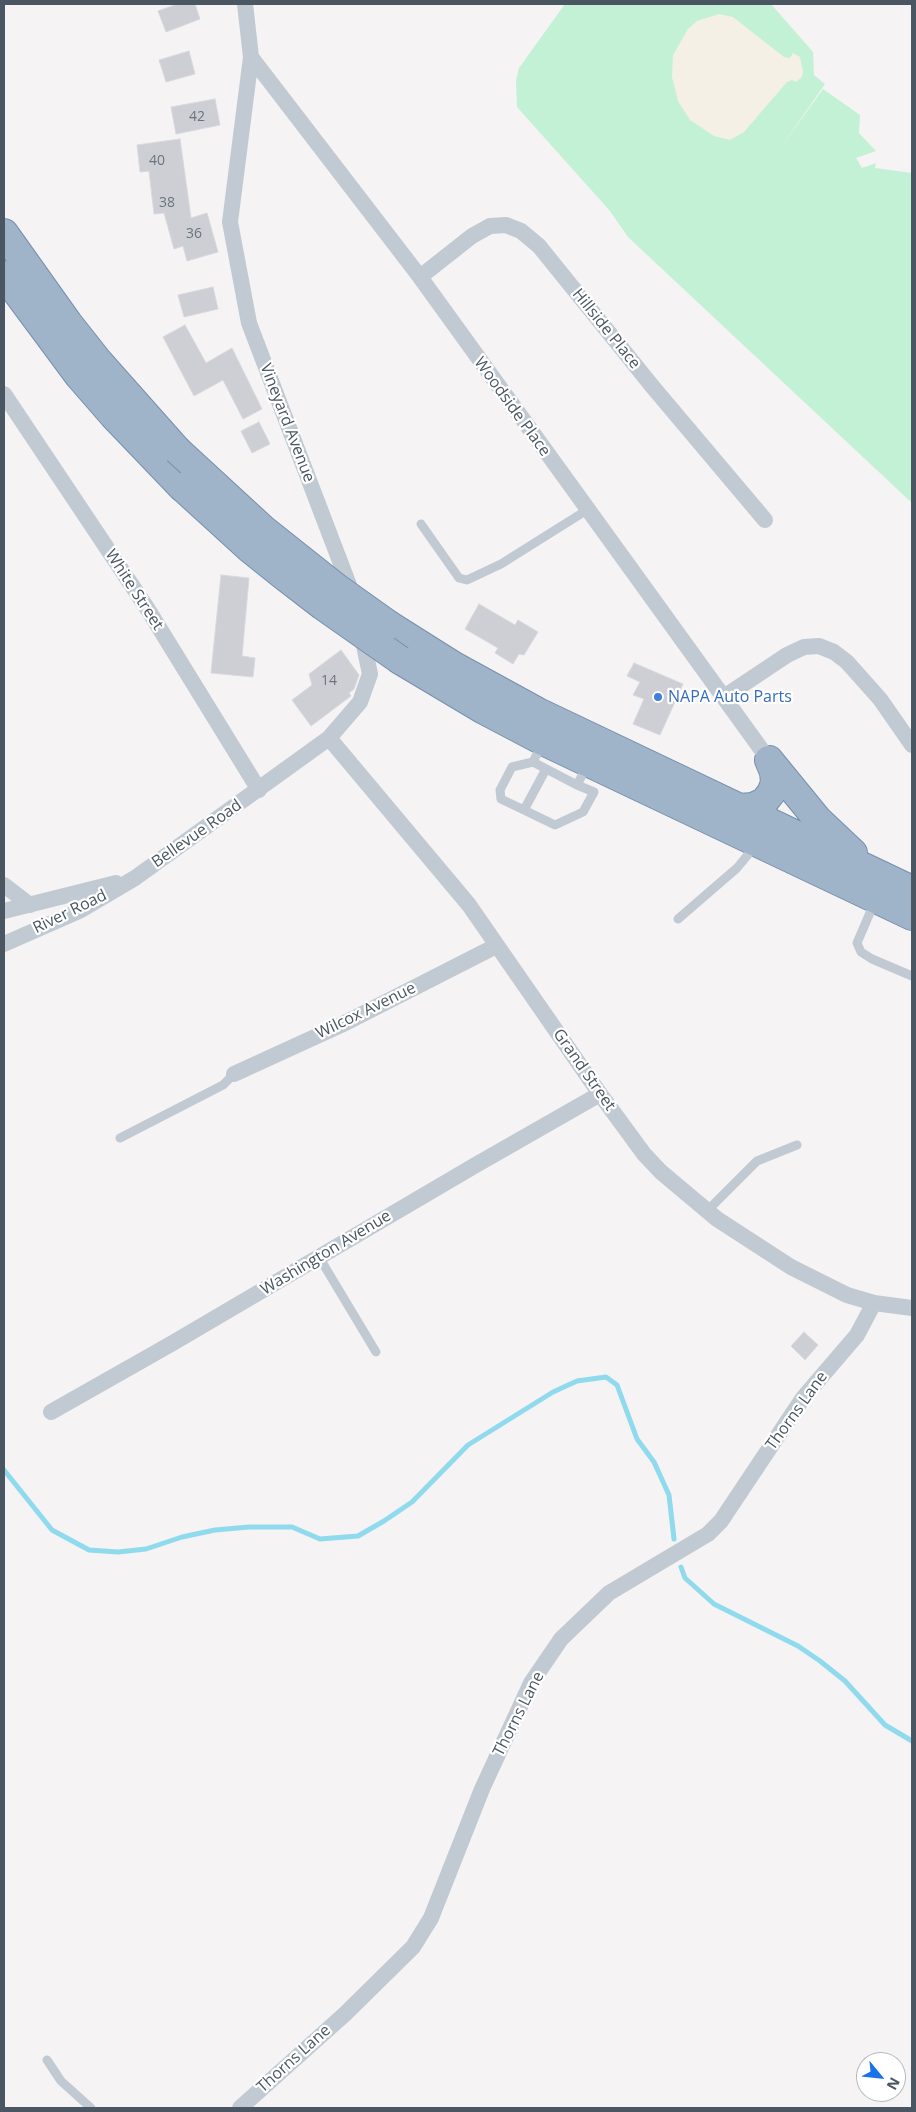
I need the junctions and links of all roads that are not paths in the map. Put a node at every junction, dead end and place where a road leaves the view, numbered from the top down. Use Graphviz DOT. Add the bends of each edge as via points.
graph roads {
  1 [pos="245,4"];
  2 [pos="251,57"];
  3 [pos="4,233"];
  4 [pos="4,275"];
  5 [pos="420,277"];
  6 [pos="4,394"];
  7 [pos="587,510"];
  8 [pos="765,520"];
  9 [pos="421,524"];
  10 [pos="724,697"];
  11 [pos="330,738"];
  12 [pos="912,745"];
  13 [pos="538,752"];
  14 [pos="769,760"];
  15 [pos="546,769"];
  16 [pos="583,774"];
  17 [pos="259,790"];
  18 [pos="739,808"];
  19 [pos="524,810"];
  20 [pos="758,843"];
  21 [pos="135,878"];
  22 [pos="4,885"];
  23 [pos="894,890"];
  24 [pos="30,905"];
  25 [pos="4,911"];
  26 [pos="912,916"];
  27 [pos="678,920"];
  28 [pos="4,944"];
  29 [pos="496,946"];
  30 [pos="912,976"];
  31 [pos="234,1074"];
  32 [pos="600,1094"];
  33 [pos="120,1138"];
  34 [pos="797,1144"];
  35 [pos="707,1211"];
  36 [pos="319,1257"];
  37 [pos="874,1303"];
  38 [pos="912,1308"];
  39 [pos="376,1352"];
  40 [pos="51,1412"];
  41 [pos="47,2060"];
  42 [pos="91,2108"];
  43 [pos="240,2108"];
  1 -- 2 [label="street, Vineyard Avenue"];
  2 -- 5 [label="street, Woodside Place"];
  2 -- 11 [label="street, Vineyard Avenue" via="230,222 249,324 352,592 370,674 360,702"];
  3 -- 18 [label="highway, bridge" via="98,361 177,450 230,500 337,588 389,625 504,695"];
  4 -- 13 [label="highway, bridge" via="119,422 249,548 353,628 484,710"];
  5 -- 7 [label="street, Woodside Place"];
  5 -- 8 [label="street, Hillside Place" via="472,236 490,226 506,225 521,231 539,246"];
  6 -- 17 [label="street, White Street" via="147,608"];
  7 -- 9 [label="lane" via="501,564 467,580 459,578"];
  7 -- 10 [label="street, Woodside Place"];
  10 -- 12 [label="street" via="787,655 804,647 819,646 834,652 853,668 880,699"];
  10 -- 14 [label="street, Woodside Place"];
  11 -- 17 [label="street, Vineyard Avenue"];
  11 -- 29 [label="street, Grand Street" via="468,905"];
  13 -- 15 [label="lane"];
  13 -- 16 [label="highway"];
  13 -- 19 [label="lane" via="512,767 500,790 501,799"];
  14 -- 18 [label="highway" via="775,783 771,793 764,802"];
  14 -- 23 [label="highway" via="834,837"];
  15 -- 16 [label="lane"];
  15 -- 19 [label="lane"];
  16 -- 19 [label="lane" via="594,792 583,812 555,825"];
  16 -- 20 [label="highway"];
  17 -- 21 [label="street, Bellevue Road"];
  18 -- 23 [label="highway"];
  20 -- 23 [label="highway"];
  20 -- 27 [label="lane" via="738,868"];
  21 -- 24 [label="street"];
  21 -- 28 [label="street, River Road" via="79,911"];
  22 -- 24 [label="street"];
  23 -- 26 [label="highway"];
  23 -- 30 [label="lane" via="857,943 861,952 872,959"];
  24 -- 25 [label="street"];
  29 -- 31 [label="street, Wilcox Avenue" via="341,1025"];
  29 -- 32 [label="street, Grand Street"];
  31 -- 33 [label="lane" via="223,1085"];
  32 -- 35 [label="street, Grand Street" via="644,1154"];
  32 -- 36 [label="street, Washington Avenue"];
  34 -- 35 [label="lane" via="757,1161"];
  35 -- 37 [label="street, Grand Street" via="791,1267 847,1295"];
  36 -- 39 [label="lane"];
  36 -- 40 [label="street, Washington Avenue"];
  37 -- 38 [label="street, Grand Street"];
  37 -- 43 [label="street, Thorns Lane" via="857,1335 803,1398 721,1521 708,1534 609,1593 561,1639 530,1683 482,1789 431,1918 413,1947 345,2014"];
  41 -- 42 [label="lane" via="65,2085"];
}
